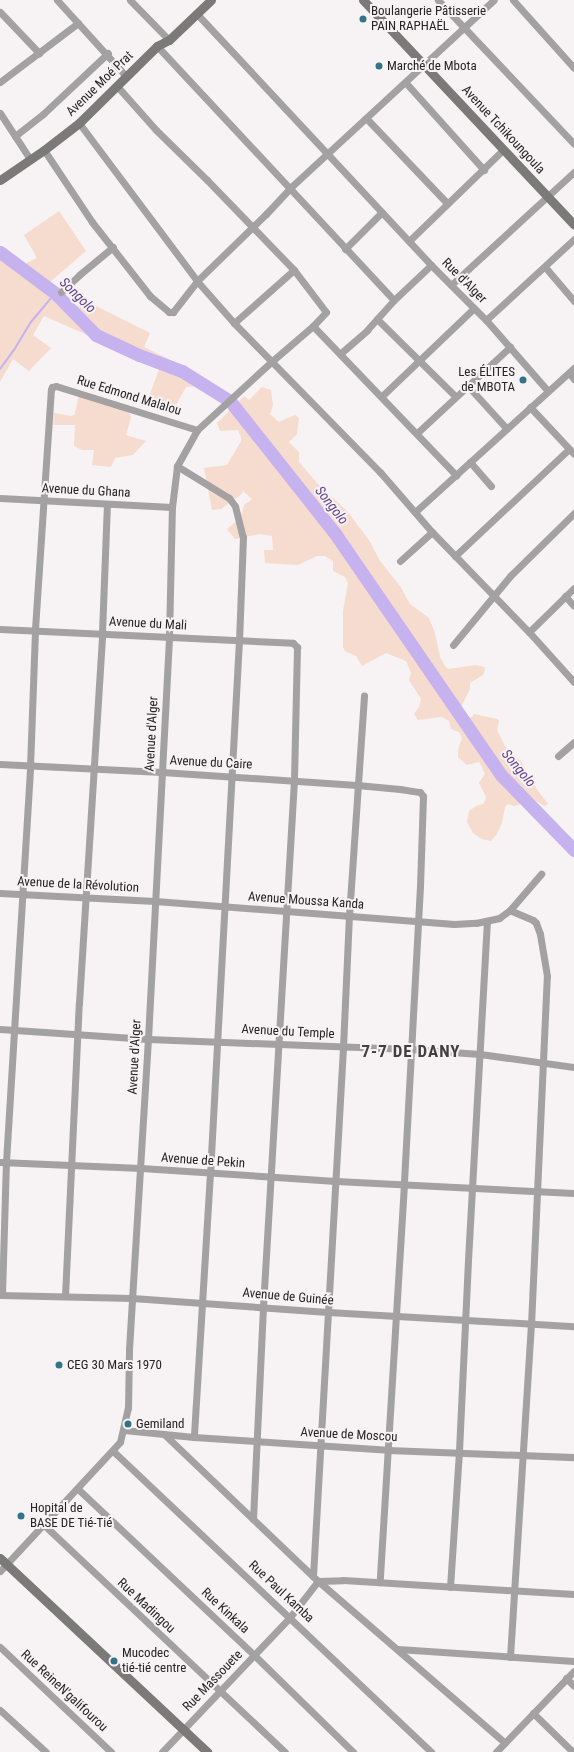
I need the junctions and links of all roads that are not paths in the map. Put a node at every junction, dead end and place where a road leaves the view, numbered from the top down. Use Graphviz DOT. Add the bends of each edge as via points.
graph roads {
  1 [pos="57,0"];
  2 [pos="130,0"];
  3 [pos="363,0"];
  4 [pos="438,0"];
  5 [pos="494,0"];
  6 [pos="512,0"];
  7 [pos="207,1"];
  8 [pos="0,12"];
  9 [pos="197,14"];
  10 [pos="78,23"];
  11 [pos="465,27"];
  12 [pos="169,40"];
  13 [pos="157,46"];
  14 [pos="39,53"];
  15 [pos="108,53"];
  16 [pos="424,64"];
  17 [pos="574,68"];
  18 [pos="126,76"];
  19 [pos="0,82"];
  20 [pos="406,83"];
  21 [pos="117,86"];
  22 [pos="0,113"];
  23 [pos="366,118"];
  24 [pos="79,123"];
  25 [pos="14,136"];
  26 [pos="574,144"];
  27 [pos="44,150"];
  28 [pos="503,150"];
  29 [pos="326,153"];
  30 [pos="30,159"];
  31 [pos="484,170"];
  32 [pos="574,172"];
  33 [pos="0,180"];
  34 [pos="290,188"];
  35 [pos="547,197"];
  36 [pos="447,203"];
  37 [pos="382,212"];
  38 [pos="574,225"];
  39 [pos="252,228"];
  40 [pos="574,239"];
  41 [pos="409,241"];
  42 [pos="113,247"];
  43 [pos="345,249"];
  44 [pos="431,265"];
  45 [pos="545,267"];
  46 [pos="294,270"];
  47 [pos="197,280"];
  48 [pos="451,285"];
  49 [pos="61,292"];
  50 [pos="394,300"];
  51 [pos="574,301"];
  52 [pos="474,308"];
  53 [pos="377,319"];
  54 [pos="486,320"];
  55 [pos="234,323"];
  56 [pos="313,326"];
  57 [pos="510,347"];
  58 [pos="341,353"];
  59 [pos="420,361"];
  60 [pos="271,362"];
  61 [pos="571,370"];
  62 [pos="574,378"];
  63 [pos="467,385"];
  64 [pos="548,391"];
  65 [pos="382,396"];
  66 [pos="454,396"];
  67 [pos="530,407"];
  68 [pos="507,428"];
  69 [pos="197,430"];
  70 [pos="417,433"];
  71 [pos="572,452"];
  72 [pos="470,462"];
  73 [pos="177,466"];
  74 [pos="456,475"];
  75 [pos="491,486"];
  76 [pos="0,498"];
  77 [pos="44,501"];
  78 [pos="107,504"];
  79 [pos="172,507"];
  80 [pos="415,512"];
  81 [pos="574,513"];
  82 [pos="432,532"];
  83 [pos="455,556"];
  84 [pos="400,561"];
  85 [pos="574,588"];
  86 [pos="493,596"];
  87 [pos="565,596"];
  88 [pos="574,606"];
  89 [pos="0,629"];
  90 [pos="35,630"];
  91 [pos="529,632"];
  92 [pos="102,633"];
  93 [pos="169,637"];
  94 [pos="239,640"];
  95 [pos="453,645"];
  96 [pos="574,682"];
  97 [pos="364,696"];
  98 [pos="574,742"];
  99 [pos="558,756"];
  100 [pos="0,764"];
  101 [pos="30,767"];
  102 [pos="93,769"];
  103 [pos="162,772"];
  104 [pos="231,776"];
  105 [pos="294,780"];
  106 [pos="357,785"];
  107 [pos="541,874"];
  108 [pos="0,893"];
  109 [pos="23,894"];
  110 [pos="86,897"];
  111 [pos="155,901"];
  112 [pos="225,907"];
  113 [pos="510,910"];
  114 [pos="286,912"];
  115 [pos="349,916"];
  116 [pos="417,921"];
  117 [pos="488,922"];
  118 [pos="0,1029"];
  119 [pos="14,1030"];
  120 [pos="78,1035"];
  121 [pos="148,1039"];
  122 [pos="216,1040"];
  123 [pos="280,1044"];
  124 [pos="343,1047"];
  125 [pos="410,1049"];
  126 [pos="480,1054"];
  127 [pos="544,1062"];
  128 [pos="574,1067"];
  129 [pos="3,1162"];
  130 [pos="71,1166"];
  131 [pos="141,1168"];
  132 [pos="210,1173"];
  133 [pos="272,1177"];
  134 [pos="336,1181"];
  135 [pos="404,1184"];
  136 [pos="473,1188"];
  137 [pos="538,1191"];
  138 [pos="574,1193"];
  139 [pos="1,1295"];
  140 [pos="64,1296"];
  141 [pos="132,1298"];
  142 [pos="202,1302"];
  143 [pos="263,1307"];
  144 [pos="328,1312"];
  145 [pos="397,1316"];
  146 [pos="466,1320"];
  147 [pos="531,1325"];
  148 [pos="574,1326"];
  149 [pos="124,1430"];
  150 [pos="165,1435"];
  151 [pos="194,1437"];
  152 [pos="256,1441"];
  153 [pos="321,1445"];
  154 [pos="388,1450"];
  155 [pos="113,1451"];
  156 [pos="459,1451"];
  157 [pos="523,1455"];
  158 [pos="574,1457"];
  159 [pos="78,1489"];
  160 [pos="253,1519"];
  161 [pos="44,1525"];
  162 [pos="3,1560"];
  163 [pos="0,1571"];
  164 [pos="316,1579"];
  165 [pos="380,1582"];
  166 [pos="450,1586"];
  167 [pos="516,1591"];
  168 [pos="574,1594"];
  169 [pos="290,1617"];
  170 [pos="0,1647"];
  171 [pos="398,1649"];
  172 [pos="254,1655"];
  173 [pos="510,1657"];
  174 [pos="574,1661"];
  175 [pos="574,1671"];
  176 [pos="566,1678"];
  177 [pos="574,1686"];
  178 [pos="220,1691"];
  179 [pos="0,1710"];
  180 [pos="533,1713"];
  181 [pos="183,1730"];
  182 [pos="505,1743"];
  183 [pos="46,1752"];
  184 [pos="111,1752"];
  185 [pos="162,1752"];
  186 [pos="207,1752"];
  187 [pos="285,1752"];
  188 [pos="353,1752"];
  189 [pos="431,1752"];
  190 [pos="497,1752"];
  191 [pos="573,1752"];
  1 -- 10 [label="street"];
  2 -- 12 [label="street"];
  3 -- 16 [label="street, Avenue Tchikoungoula"];
  4 -- 11 [label="street"];
  5 -- 11 [label="street"];
  6 -- 17 [label="street"];
  7 -- 9 [label="street, Avenue Moé Prat"];
  8 -- 14 [label="street"];
  9 -- 12 [label="street, Avenue Moé Prat"];
  9 -- 29 [label="street"];
  10 -- 14 [label="street"];
  10 -- 15 [label="street"];
  11 -- 16 [label="street"];
  11 -- 26 [label="street"];
  12 -- 13 [label="street, Avenue Moé Prat"];
  13 -- 18 [label="street, Avenue Moé Prat"];
  13 -- 34 [label="street"];
  14 -- 19 [label="street"];
  15 -- 18 [label="street"];
  15 -- 25 [label="street" via="43,114"];
  16 -- 20 [label="street"];
  16 -- 28 [label="street, Avenue Tchikoungoula"];
  18 -- 21 [label="street, Avenue Moé Prat"];
  20 -- 23 [label="street"];
  20 -- 31 [label="street"];
  21 -- 24 [label="street, Avenue Moé Prat"];
  21 -- 39 [label="street" via="156,130"];
  22 -- 25 [label="street"];
  23 -- 29 [label="street"];
  23 -- 36 [label="street"];
  24 -- 27 [label="street, Avenue Moé Prat"];
  24 -- 47 [label="street"];
  25 -- 30 [label="street"];
  27 -- 30 [label="street, Avenue Moé Prat"];
  27 -- 42 [label="street" via="92,222"];
  28 -- 31 [label="street"];
  28 -- 35 [label="street, Avenue Tchikoungoula"];
  29 -- 34 [label="street"];
  29 -- 37 [label="street"];
  30 -- 33 [label="street, Avenue Moé Prat"];
  31 -- 36 [label="street"];
  32 -- 35 [label="street"];
  34 -- 39 [label="street"];
  34 -- 43 [label="street"];
  35 -- 38 [label="street, Avenue Tchikoungoula"];
  35 -- 48 [label="street"];
  36 -- 41 [label="street"];
  37 -- 41 [label="street"];
  37 -- 43 [label="street"];
  39 -- 46 [label="street"];
  39 -- 47 [label="street"];
  40 -- 45 [label="street"];
  41 -- 44 [label="street"];
  42 -- 47 [label="street" via="150,296 169,312 173,312"];
  42 -- 49 [label="street"];
  43 -- 50 [label="street"];
  44 -- 48 [label="street, Rue d'Alger"];
  44 -- 50 [label="street, Rue d'Alger"];
  45 -- 51 [label="street"];
  45 -- 54 [label="street"];
  46 -- 55 [label="street"];
  46 -- 56 [label="street" via="326,312"];
  47 -- 55 [label="street"];
  48 -- 52 [label="street, Rue d'Alger"];
  50 -- 53 [label="street, Rue d'Alger"];
  52 -- 54 [label="street, Rue d'Alger"];
  52 -- 59 [label="street"];
  53 -- 58 [label="street, Rue d'Alger"];
  53 -- 59 [label="street"];
  54 -- 57 [label="street, Rue d'Alger"];
  55 -- 60 [label="street"];
  56 -- 58 [label="street"];
  56 -- 60 [label="street"];
  57 -- 63 [label="street"];
  57 -- 64 [label="street, Rue d'Alger"];
  58 -- 65 [label="street"];
  59 -- 65 [label="street"];
  59 -- 66 [label="street"];
  60 -- 69 [label="street"];
  60 -- 80 [label="street" via="380,472"];
  61 -- 62 [label="street"];
  61 -- 64 [label="street"];
  63 -- 66 [label="street"];
  63 -- 68 [label="street"];
  64 -- 67 [label="street"];
  65 -- 70 [label="street"];
  66 -- 70 [label="street"];
  67 -- 68 [label="street"];
  67 -- 71 [label="street"];
  68 -- 72 [label="street"];
  69 -- 73 [label="street"];
  69 -- 77 [label="street, Rue Edmond Malalou" via="54,385 50,395"];
  70 -- 74 [label="street"];
  71 -- 83 [label="street"];
  72 -- 74 [label="street"];
  72 -- 75 [label="street"];
  73 -- 79 [label="street"];
  73 -- 94 [label="street" via="228,498 235,506 243,537"];
  74 -- 80 [label="street"];
  76 -- 77 [label="street, Avenue du Ghana"];
  77 -- 78 [label="street, Avenue du Ghana"];
  77 -- 90 [label="street"];
  78 -- 79 [label="street, Avenue du Ghana"];
  78 -- 92 [label="street"];
  79 -- 93 [label="street, Avenue d'Alger"];
  80 -- 82 [label="street"];
  81 -- 86 [label="street"];
  82 -- 83 [label="street"];
  82 -- 84 [label="street"];
  83 -- 86 [label="street"];
  85 -- 87 [label="street"];
  86 -- 91 [label="street"];
  86 -- 95 [label="street"];
  87 -- 88 [label="street"];
  87 -- 91 [label="street"];
  89 -- 90 [label="street, Avenue du Mali"];
  90 -- 92 [label="street, Avenue du Mali"];
  90 -- 101 [label="street"];
  91 -- 96 [label="street"];
  92 -- 93 [label="street, Avenue du Mali"];
  92 -- 102 [label="street"];
  93 -- 94 [label="street, Avenue du Mali"];
  93 -- 103 [label="street, Avenue d'Alger"];
  94 -- 104 [label="street"];
  94 -- 105 [label="street, Avenue du Mali" via="295,644"];
  97 -- 106 [label="street"];
  98 -- 99 [label="street"];
  100 -- 101 [label="street, Avenue du Caire"];
  101 -- 102 [label="street, Avenue du Caire"];
  101 -- 109 [label="street"];
  102 -- 103 [label="street, Avenue du Caire"];
  102 -- 110 [label="street"];
  103 -- 104 [label="street, Avenue du Caire"];
  103 -- 111 [label="street, Avenue d'Alger"];
  104 -- 105 [label="street, Avenue du Caire"];
  104 -- 112 [label="street"];
  105 -- 106 [label="street, Avenue du Caire"];
  105 -- 114 [label="street"];
  106 -- 115 [label="street"];
  106 -- 116 [label="street, Avenue du Caire" via="420,792 422,796"];
  107 -- 113 [label="street"];
  108 -- 109 [label="street, Avenue de la Révolution"];
  109 -- 110 [label="street, Avenue de la Révolution"];
  109 -- 119 [label="street"];
  110 -- 111 [label="street, Avenue de la Révolution"];
  110 -- 120 [label="street"];
  111 -- 112 [label="street, Avenue Moussa Kanda"];
  111 -- 121 [label="street, Avenue d'Alger"];
  112 -- 114 [label="street, Avenue Moussa Kanda"];
  112 -- 122 [label="street"];
  113 -- 117 [label="street"];
  113 -- 127 [label="street" via="533,920 540,934 547,976"];
  114 -- 115 [label="street, Avenue Moussa Kanda"];
  114 -- 123 [label="street"];
  115 -- 116 [label="street, Avenue Moussa Kanda"];
  115 -- 124 [label="street"];
  116 -- 117 [label="street, Avenue Moussa Kanda" via="454,924"];
  116 -- 125 [label="street"];
  117 -- 126 [label="street"];
  118 -- 119 [label="street, Avenue du Temple"];
  119 -- 120 [label="street, Avenue du Temple"];
  119 -- 129 [label="street"];
  120 -- 121 [label="street, Avenue du Temple"];
  120 -- 130 [label="street"];
  121 -- 122 [label="street, Avenue du Temple"];
  121 -- 131 [label="street, Avenue d'Alger"];
  122 -- 123 [label="street, Avenue du Temple"];
  122 -- 132 [label="street"];
  123 -- 124 [label="street, Avenue du Temple"];
  123 -- 133 [label="street"];
  124 -- 125 [label="street, Avenue du Temple"];
  124 -- 134 [label="street"];
  125 -- 126 [label="street, Avenue du Temple"];
  125 -- 135 [label="street"];
  126 -- 127 [label="street, Avenue du Temple"];
  126 -- 136 [label="street"];
  127 -- 128 [label="street, Avenue du Temple"];
  127 -- 137 [label="street"];
  129 -- 130 [label="street, Avenue de Pekin"];
  129 -- 139 [label="street"];
  130 -- 131 [label="street, Avenue de Pekin"];
  130 -- 140 [label="street"];
  131 -- 132 [label="street, Avenue de Pekin"];
  131 -- 141 [label="street, Avenue d'Alger"];
  132 -- 133 [label="street, Avenue de Pekin"];
  132 -- 142 [label="street"];
  133 -- 134 [label="street, Avenue de Pekin"];
  133 -- 143 [label="street"];
  134 -- 135 [label="street, Avenue de Pekin"];
  134 -- 144 [label="street"];
  135 -- 136 [label="street, Avenue de Pekin"];
  135 -- 145 [label="street"];
  136 -- 137 [label="street, Avenue de Pekin"];
  136 -- 146 [label="street"];
  137 -- 138 [label="street, Avenue de Pekin"];
  137 -- 147 [label="street"];
  139 -- 140 [label="street, Avenue de Guinée"];
  140 -- 141 [label="street, Avenue de Guinée"];
  141 -- 142 [label="street, Avenue de Guinée"];
  141 -- 149 [label="street, Avenue d'Alger" via="128,1408"];
  142 -- 143 [label="street, Avenue de Guinée"];
  142 -- 151 [label="street"];
  143 -- 144 [label="street, Avenue de Guinée"];
  143 -- 152 [label="street"];
  144 -- 145 [label="street, Avenue de Guinée"];
  144 -- 153 [label="street"];
  145 -- 146 [label="street, Avenue de Guinée"];
  145 -- 154 [label="street"];
  146 -- 147 [label="street, Avenue de Guinée"];
  146 -- 156 [label="street"];
  147 -- 148 [label="street, Avenue de Guinée"];
  147 -- 157 [label="street"];
  149 -- 150 [label="street, Avenue de Moscou"];
  149 -- 155 [label="street, Avenue d'Alger" via="120,1442"];
  150 -- 151 [label="street, Avenue de Moscou"];
  150 -- 160 [label="street"];
  151 -- 152 [label="street, Avenue de Moscou"];
  152 -- 153 [label="street, Avenue de Moscou"];
  152 -- 160 [label="street"];
  153 -- 154 [label="street, Avenue de Moscou"];
  153 -- 164 [label="street"];
  154 -- 156 [label="street, Avenue de Moscou"];
  154 -- 165 [label="street"];
  155 -- 159 [label="street, Avenue d'Alger"];
  155 -- 169 [label="street, Rue Paul Kamba"];
  156 -- 157 [label="street, Avenue de Moscou"];
  156 -- 166 [label="street"];
  157 -- 158 [label="street, Avenue de Moscou"];
  157 -- 167 [label="street"];
  159 -- 161 [label="street, Avenue d'Alger"];
  159 -- 172 [label="street, Rue Kinkala"];
  160 -- 164 [label="street"];
  161 -- 162 [label="street, Avenue d'Alger"];
  161 -- 178 [label="street, Rue Madingou"];
  162 -- 163 [label="street, Avenue d'Alger"];
  162 -- 181 [label="street"];
  164 -- 165 [label="street"];
  164 -- 169 [label="street, Rue Massouete"];
  164 -- 171 [label="street"];
  165 -- 166 [label="street"];
  166 -- 167 [label="street"];
  167 -- 168 [label="street"];
  167 -- 173 [label="street"];
  169 -- 172 [label="street, Rue Massouete"];
  169 -- 189 [label="street, Rue Paul Kamba"];
  170 -- 184 [label="street, Rue ReineN'galifourou"];
  171 -- 173 [label="street"];
  171 -- 182 [label="street"];
  172 -- 178 [label="street, Rue Massouete"];
  172 -- 188 [label="street, Rue Kinkala"];
  173 -- 174 [label="street"];
  175 -- 176 [label="street"];
  176 -- 177 [label="street"];
  176 -- 180 [label="street"];
  178 -- 181 [label="street, Rue Massouete"];
  178 -- 187 [label="street, Rue Madingou"];
  179 -- 183 [label="street"];
  180 -- 182 [label="street"];
  180 -- 191 [label="street"];
  181 -- 185 [label="street, Rue Massouete"];
  181 -- 186 [label="street"];
  182 -- 190 [label="street"];
}
